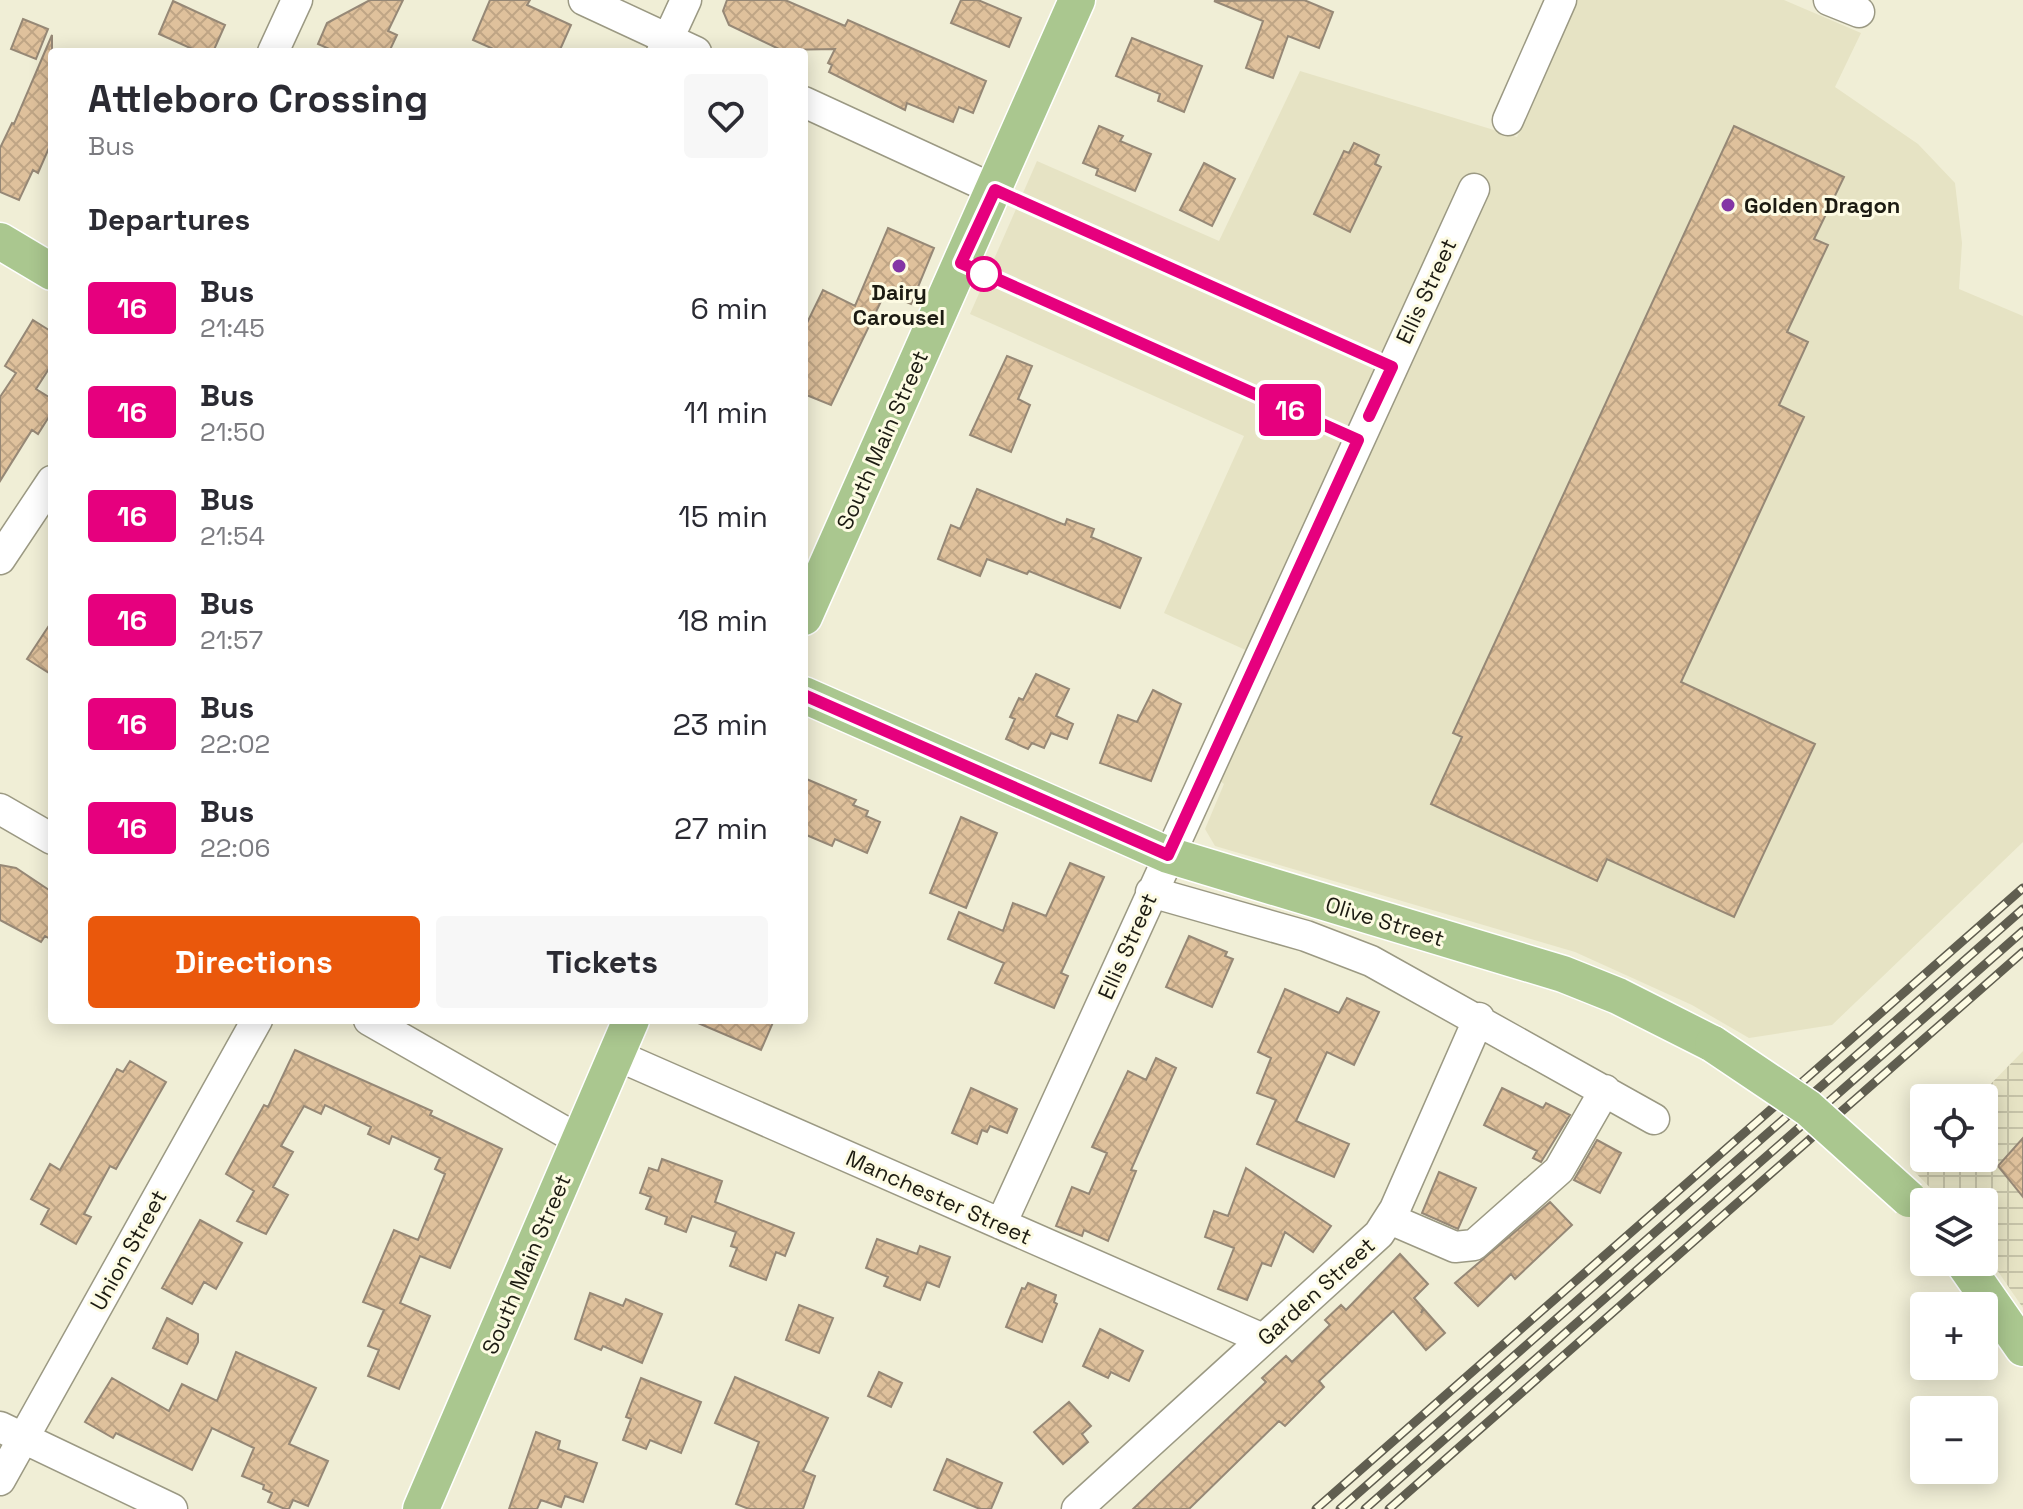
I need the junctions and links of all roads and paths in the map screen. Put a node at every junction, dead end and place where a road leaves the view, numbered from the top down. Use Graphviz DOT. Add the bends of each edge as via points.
graph roads {
  1 [pos="297,0"];
  2 [pos="584,0"];
  3 [pos="686,0"];
  4 [pos="1077,0"];
  5 [pos="1561,0"];
  6 [pos="1829,0"];
  7 [pos="1859,12"];
  8 [pos="665,45"];
  9 [pos="275,48"];
  10 [pos="808,104"];
  11 [pos="1508,120"];
  12 [pos="1474,189"];
  13 [pos="995,190"];
  14 [pos="0,241"];
  15 [pos="48,270"];
  16 [pos="48,487"];
  17 [pos="0,559"];
  18 [pos="808,608"];
  19 [pos="808,697"];
  20 [pos="0,809"];
  21 [pos="48,837"];
  22 [pos="1168,855"];
  23 [pos="1151,892"];
  24 [pos="1479,1018"];
  25 [pos="255,1024"];
  26 [pos="376,1024"];
  27 [pos="629,1024"];
  28 [pos="616,1055"];
  29 [pos="1605,1090"];
  30 [pos="1654,1119"];
  31 [pos="579,1140"];
  32 [pos="1910,1201"];
  33 [pos="1390,1219"];
  34 [pos="1001,1224"];
  35 [pos="1973,1276"];
  36 [pos="1263,1339"];
  37 [pos="2023,1348"];
  38 [pos="12,1432"];
  39 [pos="0,1480"];
  40 [pos="172,1509"];
  41 [pos="421,1509"];
  42 [pos="1077,1509"];
  1 -- 9 [label="street"];
  2 -- 8 [label="street"];
  3 -- 8 [label="street"];
  4 -- 13 [label="main road, South Main Street"];
  5 -- 11 [label="street"];
  6 -- 7 [label="street"];
  10 -- 13 [label="street"];
  12 -- 22 [label="street, Ellis Street"];
  13 -- 18 [label="main road, South Main Street"];
  14 -- 15 [label="main road"];
  16 -- 17 [label="street"];
  19 -- 22 [label="main road, Olive Street"];
  20 -- 21 [label="street"];
  22 -- 23 [label="street, Ellis Street"];
  22 -- 32 [label="main road, Olive Street, bridge" via="1563,974 1618,996 1713,1044 1814,1113"];
  23 -- 24 [label="street, Olive Street" via="1341,948"];
  23 -- 34 [label="street, Ellis Street"];
  24 -- 29 [label="street, Olive Street"];
  24 -- 33 [label="street, Garden Street"];
  25 -- 38 [label="street, Union Street"];
  26 -- 31 [label="street"];
  27 -- 28 [label="main road, South Main Street"];
  28 -- 31 [label="main road, South Main Street"];
  28 -- 34 [label="street, Manchester Street"];
  29 -- 30 [label="street, Olive Street"];
  29 -- 33 [label="street" via="1559,1170 1474,1245 1455,1247"];
  31 -- 41 [label="main road, South Main Street"];
  33 -- 36 [label="street, Garden Street"];
  34 -- 36 [label="street, Manchester Street"];
  35 -- 37 [label="main road"];
  36 -- 42 [label="street, Garden Street"];
  38 -- 39 [label="street, Union Street"];
  38 -- 40 [label="street"];
}
